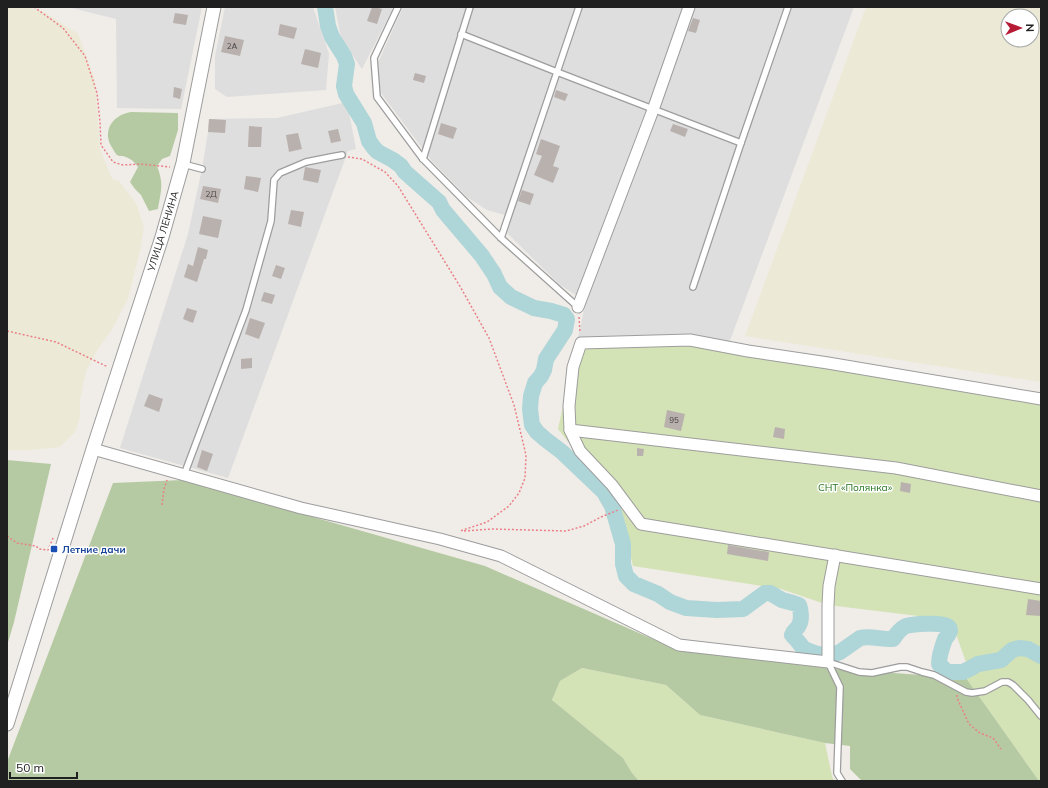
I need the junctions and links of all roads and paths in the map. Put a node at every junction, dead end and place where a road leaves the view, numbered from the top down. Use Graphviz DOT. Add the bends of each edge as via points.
graph roads {
  1 [pos="34,7"];
  2 [pos="214,7"];
  3 [pos="398,7"];
  4 [pos="470,7"];
  5 [pos="579,7"];
  6 [pos="689,7"];
  7 [pos="788,7"];
  8 [pos="461,34"];
  9 [pos="557,72"];
  10 [pos="653,110"];
  11 [pos="741,143"];
  12 [pos="342,156"];
  13 [pos="424,159"];
  14 [pos="182,165"];
  15 [pos="202,169"];
  16 [pos="501,238"];
  17 [pos="693,287"];
  18 [pos="578,307"];
  19 [pos="7,331"];
  20 [pos="581,343"];
  21 [pos="119,372"];
  22 [pos="1041,399"];
  23 [pos="570,430"];
  24 [pos="93,449"];
  25 [pos="170,471"];
  26 [pos="184,475"];
  27 [pos="1041,496"];
  28 [pos="162,505"];
  29 [pos="616,511"];
  30 [pos="7,536"];
  31 [pos="48,550"];
  32 [pos="835,555"];
  33 [pos="1041,589"];
  34 [pos="828,662"];
  35 [pos="958,687"];
  36 [pos="1041,716"];
  37 [pos="7,724"];
  38 [pos="1001,748"];
  39 [pos="842,781"];
  1 -- 14 [label="path" via="63,28 85,56 97,93 101,145 113,162 123,165 176,168"];
  2 -- 14 [label="street, УЛИЦА ЛЕНИНА"];
  3 -- 13 [label="lane" via="374,58 377,97"];
  4 -- 8 [label="lane"];
  5 -- 9 [label="lane"];
  6 -- 10 [label="street"];
  7 -- 11 [label="lane"];
  8 -- 9 [label="lane"];
  8 -- 13 [label="lane"];
  9 -- 10 [label="lane"];
  9 -- 16 [label="lane"];
  10 -- 11 [label="lane"];
  10 -- 18 [label="street"];
  11 -- 17 [label="lane"];
  12 -- 26 [label="lane" via="306,162 280,173 274,180 271,221 246,310"];
  12 -- 29 [label="path" via="362,160 385,172 398,186 490,338 514,405 526,455 525,478 520,493 487,522 460,531 566,531 584,526"];
  13 -- 16 [label="lane"];
  14 -- 15 [label="lane"];
  14 -- 21 [label="street, УЛИЦА ЛЕНИНА"];
  16 -- 18 [label="lane"];
  18 -- 20 [label="path"];
  19 -- 21 [label="path" via="56,342"];
  20 -- 22 [label="street" via="690,340"];
  20 -- 23 [label="street" via="573,367 569,406"];
  21 -- 24 [label="street, УЛИЦА ЛЕНИНА"];
  23 -- 27 [label="street" via="896,468"];
  23 -- 32 [label="street" via="580,450 612,485 640,524"];
  24 -- 25 [label="street"];
  24 -- 37 [label="street, УЛИЦА ЛЕНИНА"];
  25 -- 26 [label="street"];
  25 -- 28 [label="path"];
  26 -- 34 [label="street" via="301,508 440,539 501,556 679,645"];
  30 -- 31 [label="path" via="17,543"];
  32 -- 33 [label="street"];
  32 -- 34 [label="street" via="828,605"];
  34 -- 35 [label="lane" via="858,672 872,673 907,667 934,675"];
  34 -- 39 [label="lane" via="840,687 837,773"];
  35 -- 36 [label="lane" via="972,693 1008,682"];
  35 -- 38 [label="path" via="957,698 969,724 980,733 993,738"];
}
